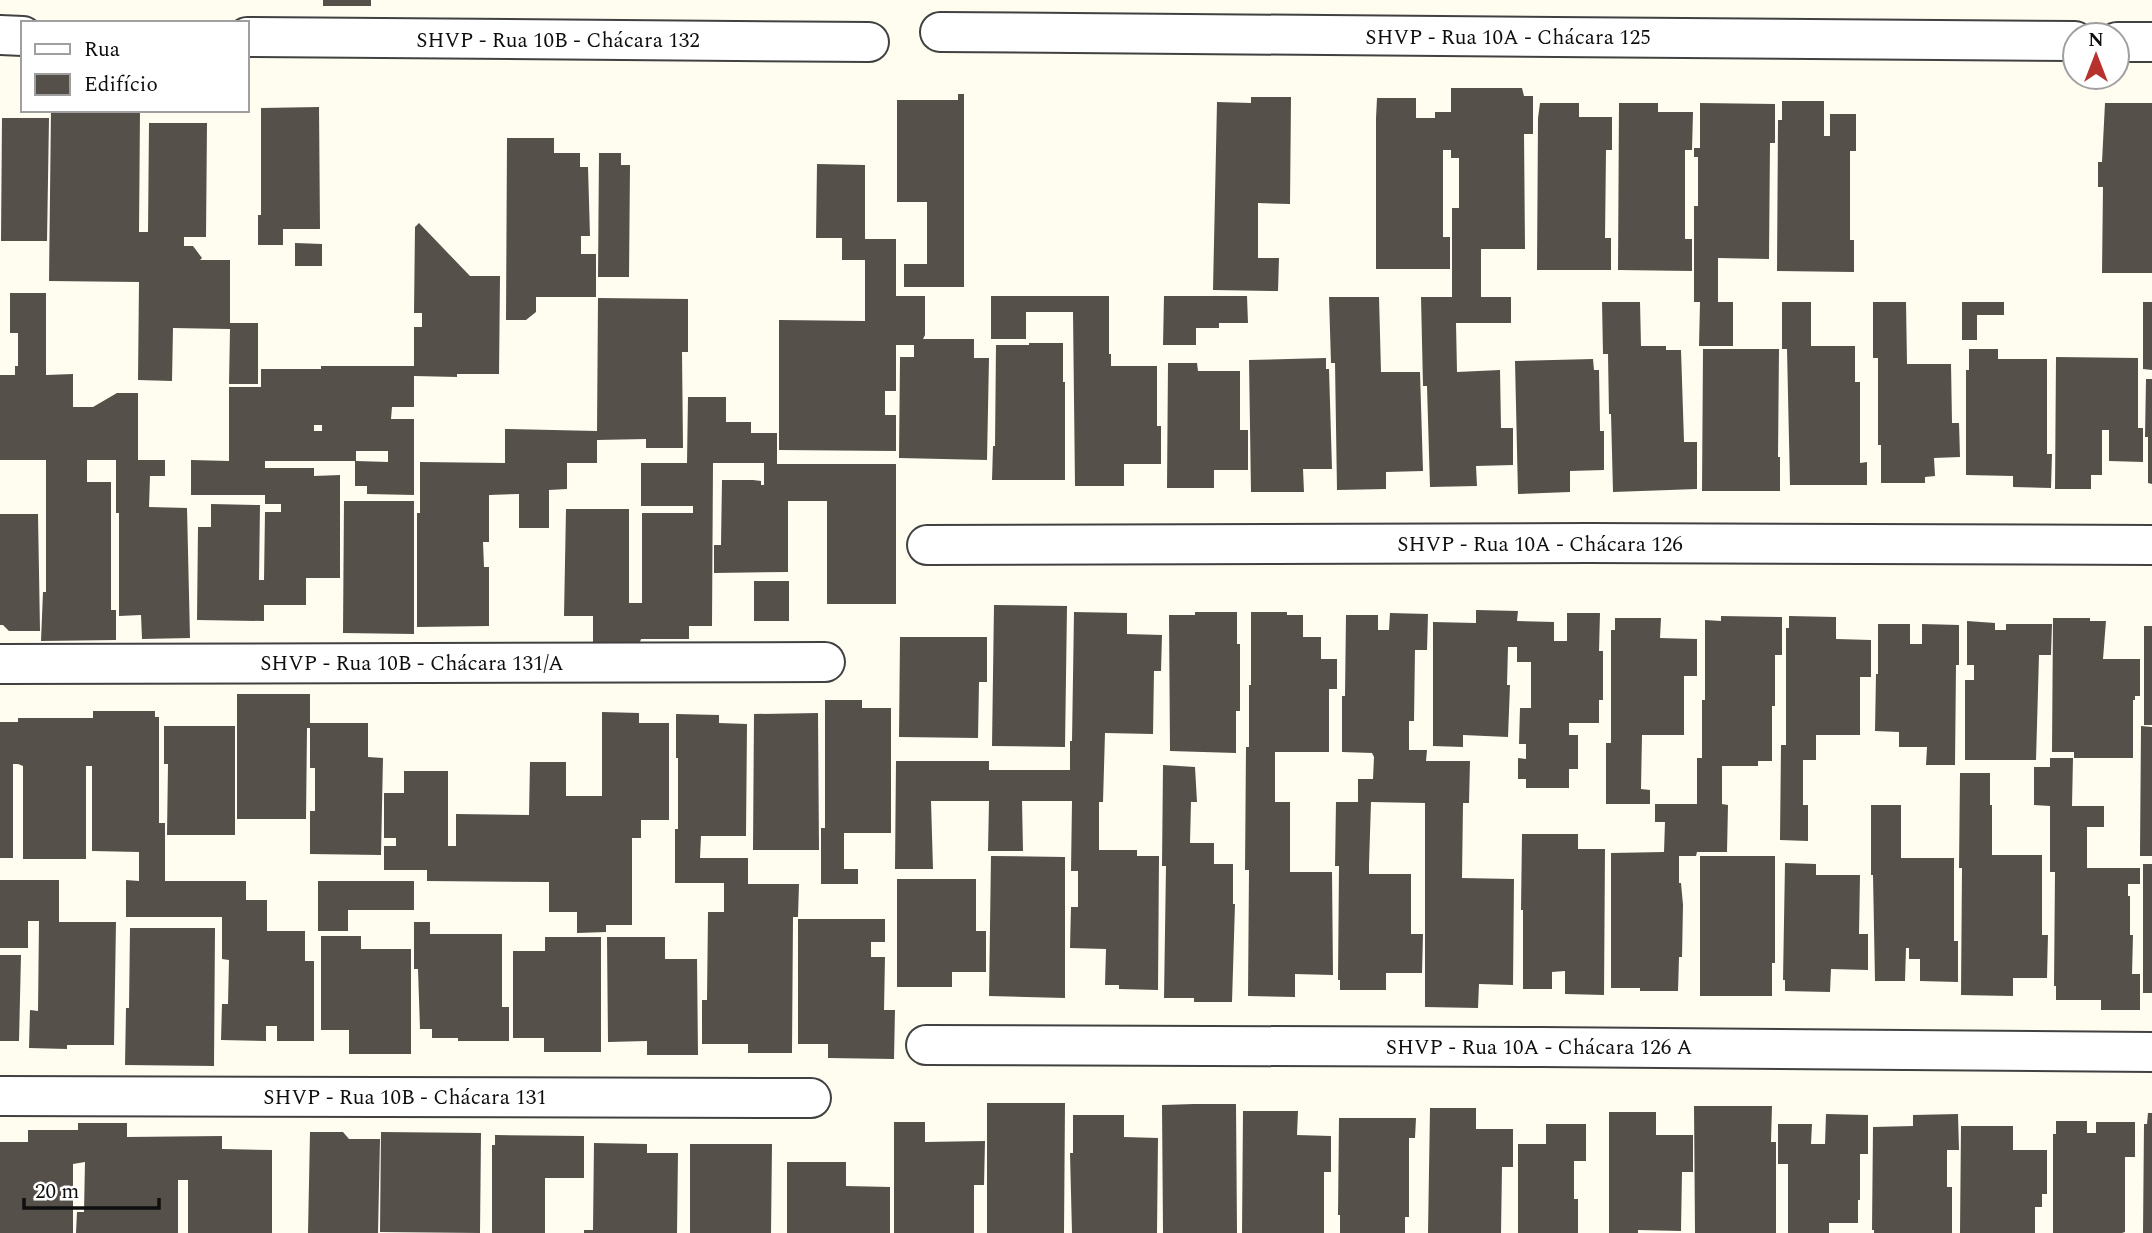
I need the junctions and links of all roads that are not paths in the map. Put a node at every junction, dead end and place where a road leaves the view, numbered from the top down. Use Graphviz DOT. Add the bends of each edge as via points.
graph roads {
  1 [pos="940,32"];
  2 [pos="0,35"];
  3 [pos="21,36"];
  4 [pos="248,37"];
  5 [pos="2061,41"];
  6 [pos="2131,41"];
  7 [pos="869,42"];
  8 [pos="2152,42"];
  9 [pos="928,545"];
  10 [pos="2152,545"];
  11 [pos="825,662"];
  12 [pos="0,664"];
  13 [pos="926,1045"];
  14 [pos="2152,1052"];
  15 [pos="0,1096"];
  16 [pos="811,1098"];
  1 -- 5 [label="street, SHVP - Rua 10A - Chácara 125"];
  2 -- 3 [label="street"];
  4 -- 7 [label="street, SHVP - Rua 10B - Chácara 132"];
  6 -- 8 [label="street"];
  9 -- 10 [label="street, SHVP - Rua 10A - Chácara 126"];
  11 -- 12 [label="street, SHVP - Rua 10B - Chácara 131/A"];
  13 -- 14 [label="street, SHVP - Rua 10A - Chácara 126 A"];
  15 -- 16 [label="street, SHVP - Rua 10B - Chácara 131"];
}
